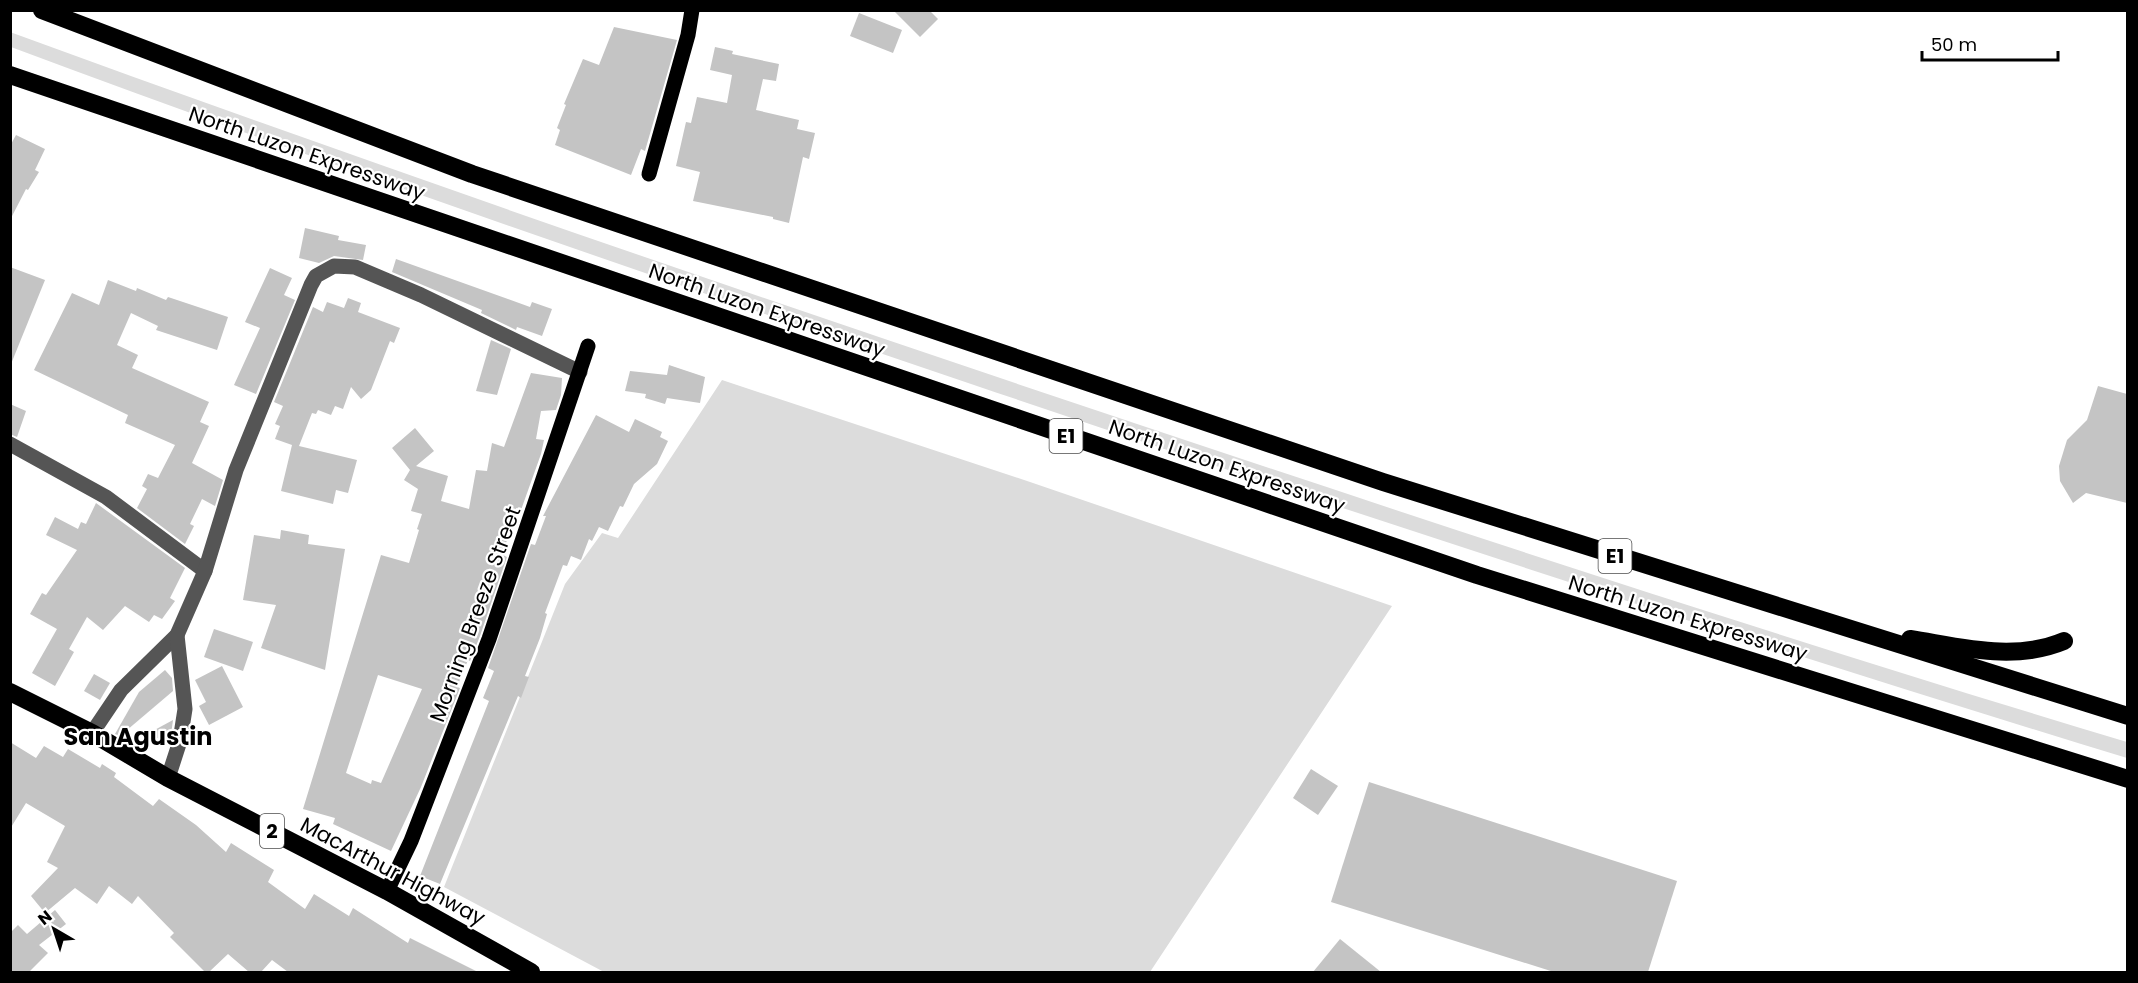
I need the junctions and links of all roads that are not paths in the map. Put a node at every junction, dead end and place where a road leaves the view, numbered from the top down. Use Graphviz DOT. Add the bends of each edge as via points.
graph roads {
  1 [pos="42,10"];
  2 [pos="692,10"];
  3 [pos="10,75"];
  4 [pos="649,174"];
  5 [pos="588,346"];
  6 [pos="580,372"];
  7 [pos="10,444"];
  8 [pos="205,572"];
  9 [pos="1847,629"];
  10 [pos="177,635"];
  11 [pos="2064,640"];
  12 [pos="10,692"];
  13 [pos="2127,716"];
  14 [pos="92,733"];
  15 [pos="168,778"];
  16 [pos="2127,779"];
  17 [pos="387,891"];
  18 [pos="531,972"];
  1 -- 9 [label="highway, North Luzon Expressway / E1" via="471,174 1394,485"];
  2 -- 4 [label="main road"];
  3 -- 16 [label="highway, North Luzon Expressway / E1" via="1478,575"];
  5 -- 6 [label="main road, Morning Breeze Street"];
  6 -- 8 [label="street" via="385,279 342,264 325,269 311,285 236,470"];
  6 -- 17 [label="main road, Morning Breeze Street" via="489,639 416,830"];
  7 -- 8 [label="street" via="106,497"];
  8 -- 10 [label="street"];
  9 -- 11 [label="highway" via="2005,653 2046,648"];
  9 -- 13 [label="highway, North Luzon Expressway / E1"];
  10 -- 14 [label="street" via="121,690"];
  10 -- 15 [label="street" via="185,709"];
  12 -- 14 [label="highway, MacArthur Highway / 2"];
  14 -- 15 [label="highway, MacArthur Highway / 2"];
  15 -- 17 [label="highway, MacArthur Highway / 2"];
  17 -- 18 [label="highway, MacArthur Highway / 2"];
}
